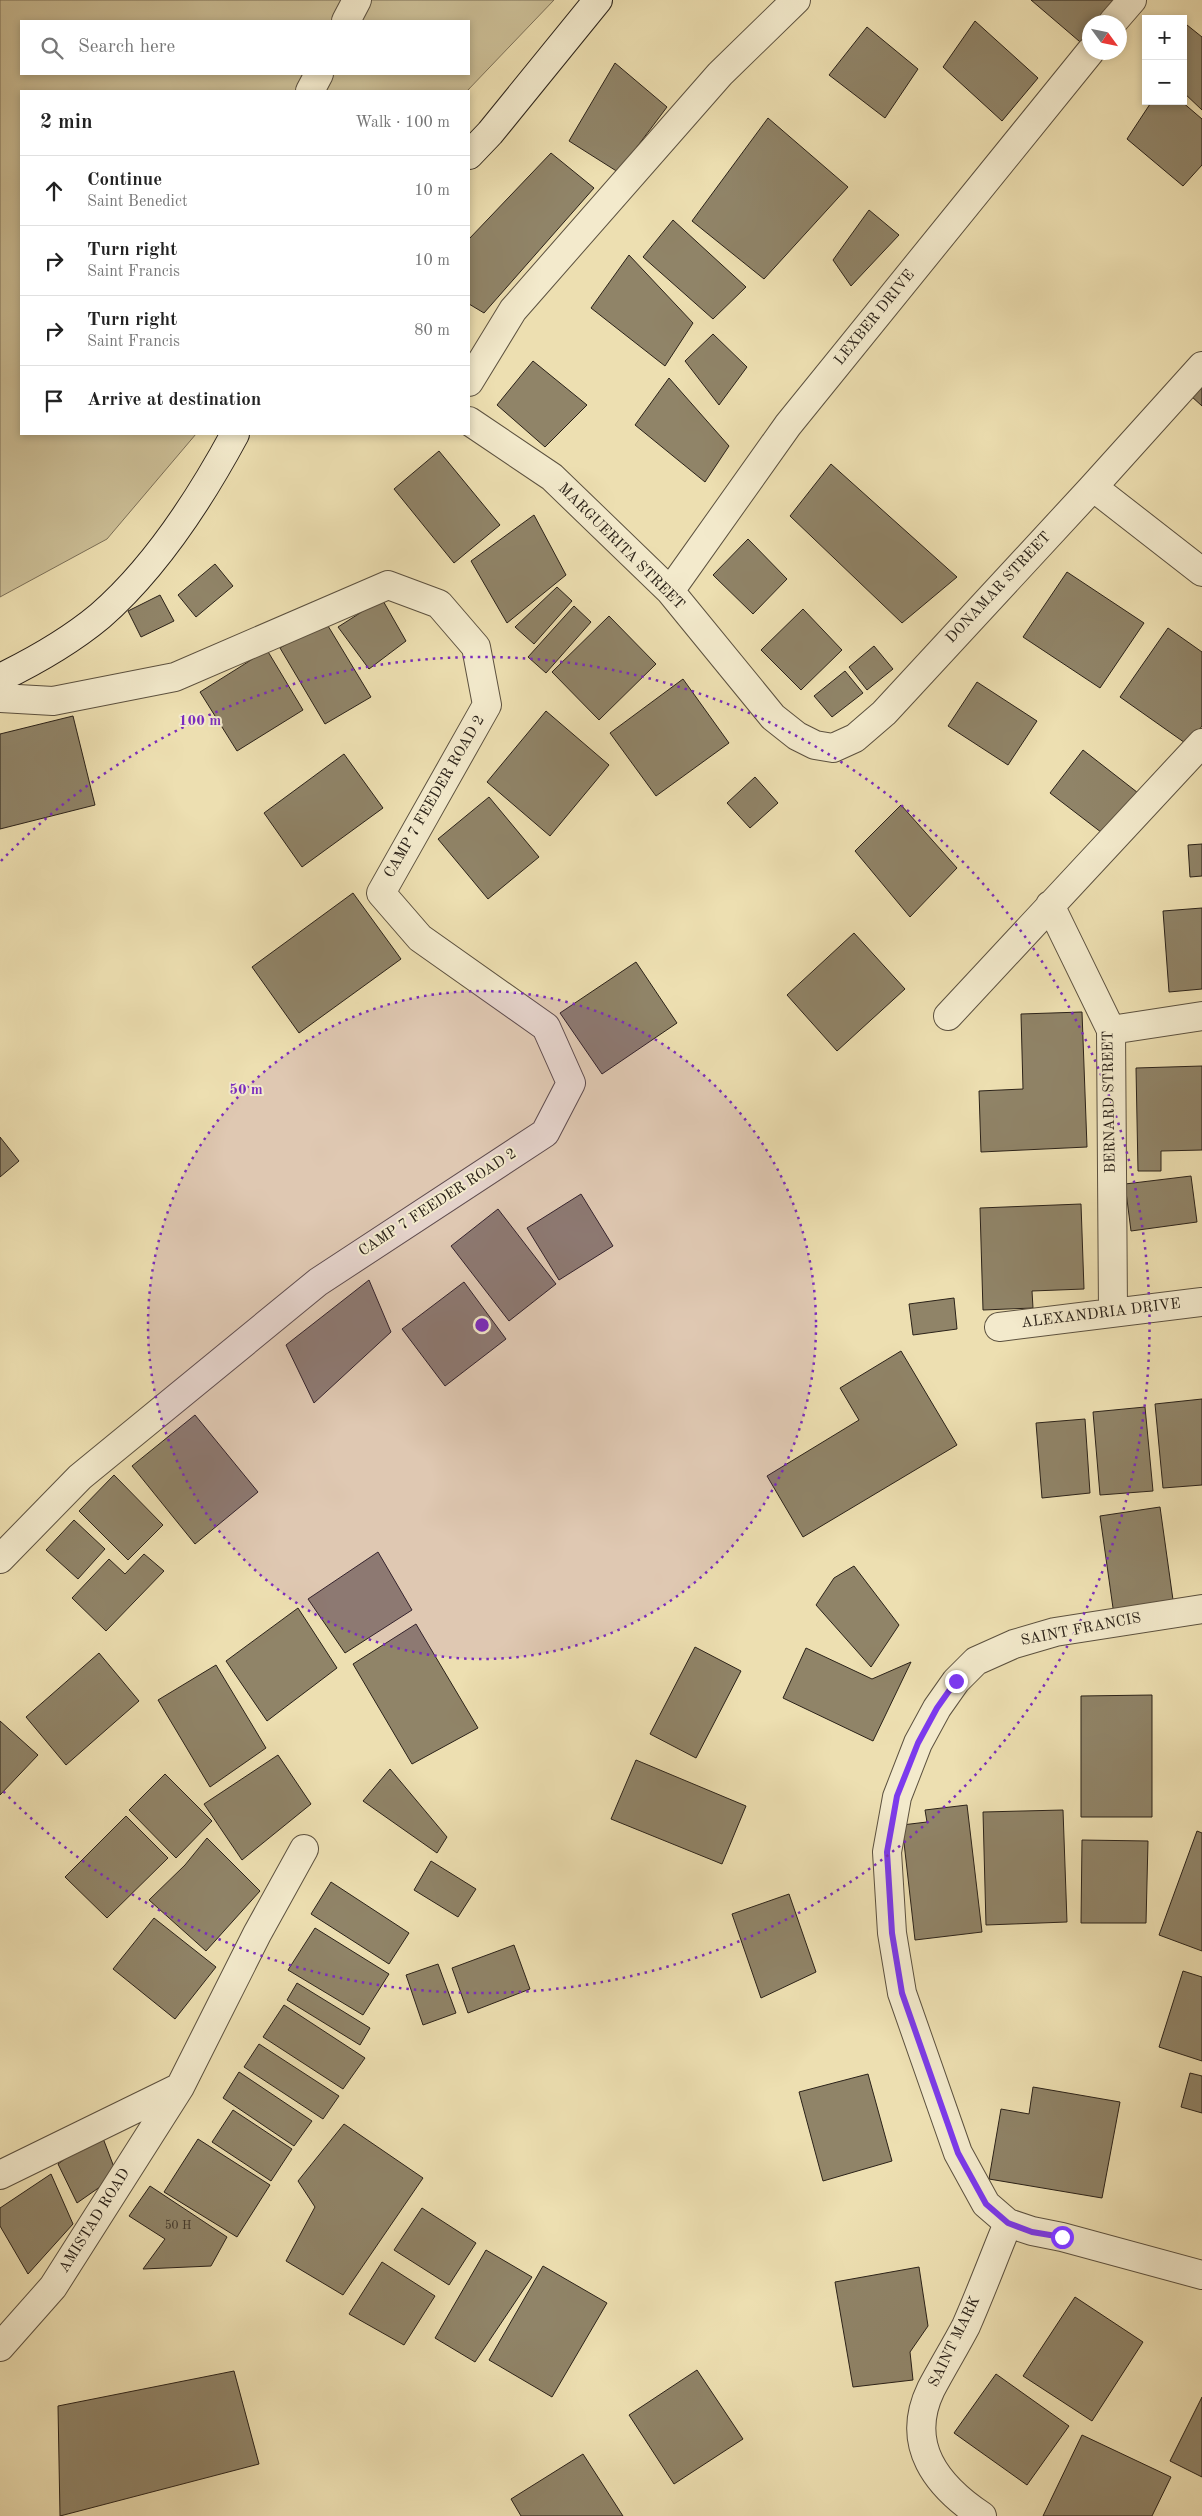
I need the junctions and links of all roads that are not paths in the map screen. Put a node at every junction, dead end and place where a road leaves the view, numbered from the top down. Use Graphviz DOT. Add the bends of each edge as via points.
graph roads {
  1 [pos="357,0"];
  2 [pos="598,0"];
  3 [pos="796,0"];
  4 [pos="1132,0"];
  5 [pos="1119,15"];
  6 [pos="347,20"];
  7 [pos="1084,60"];
  8 [pos="318,75"];
  9 [pos="311,90"];
  10 [pos="470,154"];
  11 [pos="1202,366"];
  12 [pos="470,380"];
  13 [pos="470,422"];
  14 [pos="234,435"];
  15 [pos="1093,487"];
  16 [pos="1202,572"];
  17 [pos="670,591"];
  18 [pos="0,678"];
  19 [pos="0,698"];
  20 [pos="773,717"];
  21 [pos="1202,743"];
  22 [pos="1050,905"];
  23 [pos="948,1016"];
  24 [pos="1202,1016"];
  25 [pos="1111,1030"];
  26 [pos="1202,1302"];
  27 [pos="1113,1312"];
  28 [pos="999,1327"];
  29 [pos="0,1559"];
  30 [pos="1202,1609"];
  31 [pos="304,1850"];
  32 [pos="180,2087"];
  33 [pos="0,2175"];
  34 [pos="1008,2223"];
  35 [pos="1202,2275"];
  36 [pos="0,2348"];
  37 [pos="982,2516"];
  1 -- 6 [label="street"];
  2 -- 10 [label="street"];
  3 -- 12 [label="street" via="720,74 513,310"];
  4 -- 5 [label="street"];
  7 -- 17 [label="street, LEXBER DRIVE" via="788,425"];
  8 -- 9 [label="street"];
  11 -- 15 [label="street, DONAMAR STREET"];
  13 -- 17 [label="street, MARGUERITA STREET" via="552,478"];
  14 -- 18 [label="street" via="222,459 139,577 100,616 37,660"];
  15 -- 16 [label="street"];
  15 -- 20 [label="street, DONAMAR STREET" via="884,713 855,738 833,748 815,745"];
  17 -- 20 [label="street, MARGUERITA STREET"];
  19 -- 29 [label="street, CAMP 7 FEEDER ROAD 2" via="53,701 175,677 388,585 439,604 476,647 487,705 382,893 420,938 546,1027 571,1083 545,1133 318,1282 80,1477"];
  21 -- 22 [label="street"];
  22 -- 23 [label="street"];
  22 -- 25 [label="street, BERNARD STREET"];
  24 -- 25 [label="street"];
  25 -- 27 [label="street, BERNARD STREET"];
  26 -- 27 [label="street, ALEXANDRIA DRIVE"];
  27 -- 28 [label="street, ALEXANDRIA DRIVE"];
  30 -- 34 [label="street, SAINT FRANCIS" via="1056,1632 1014,1644 976,1661 956,1681 937,1708 918,1743 897,1796 887,1852 892,1933 902,1993 958,2153 986,2204"];
  31 -- 32 [label="street, AMISTAD ROAD" via="257,1934"];
  32 -- 33 [label="street"];
  32 -- 36 [label="street, AMISTAD ROAD" via="53,2287"];
  34 -- 35 [label="street"];
  34 -- 37 [label="street, SAINT MARK" via="966,2326 930,2391 920,2431 929,2463 958,2500"];
}
